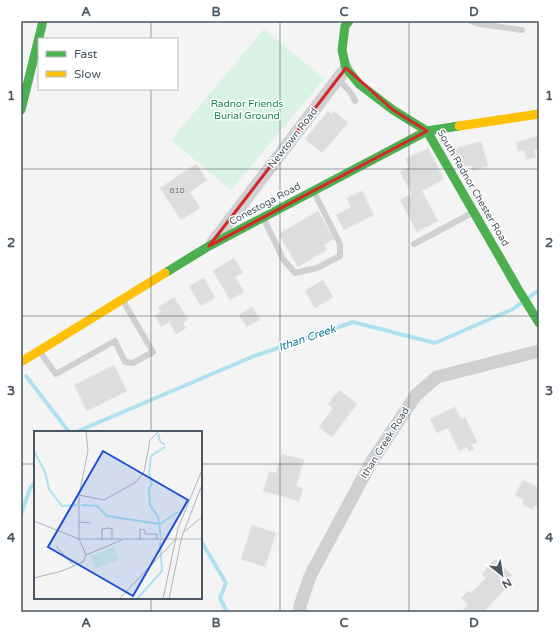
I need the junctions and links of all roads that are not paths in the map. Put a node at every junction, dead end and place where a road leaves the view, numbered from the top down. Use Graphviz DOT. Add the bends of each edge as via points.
graph roads {
  1 [pos="43,21"];
  2 [pos="349,21"];
  3 [pos="470,21"];
  4 [pos="522,30"];
  5 [pos="39,38"];
  6 [pos="38,41"];
  7 [pos="346,68"];
  8 [pos="338,80"];
  9 [pos="355,101"];
  10 [pos="21,110"];
  11 [pos="539,114"];
  12 [pos="427,131"];
  13 [pos="314,191"];
  14 [pos="474,212"];
  15 [pos="263,218"];
  16 [pos="414,244"];
  17 [pos="209,246"];
  18 [pos="122,299"];
  19 [pos="538,322"];
  20 [pos="39,351"];
  21 [pos="539,351"];
  22 [pos="22,361"];
  23 [pos="300,612"];
  1 -- 5 [label="main road"];
  2 -- 7 [label="main road" via="345,26 342,50"];
  3 -- 4 [label="lane"];
  6 -- 10 [label="main road"];
  7 -- 8 [label="street, Newtown Road"];
  7 -- 12 [label="main road, South Radnor Chester Road" via="360,84 393,110"];
  8 -- 9 [label="lane" via="353,94"];
  8 -- 17 [label="street, Newtown Road"];
  11 -- 12 [label="main road, Conestoga Road"];
  12 -- 13 [label="main road, Conestoga Road"];
  12 -- 14 [label="main road, South Radnor Chester Road"];
  13 -- 15 [label="main road, Conestoga Road"];
  13 -- 15 [label="lane" via="340,244 340,256 317,268 295,273 283,259"];
  14 -- 16 [label="lane"];
  14 -- 19 [label="main road, South Radnor Chester Road"];
  15 -- 17 [label="main road, Conestoga Road"];
  17 -- 18 [label="main road, Conestoga Road"];
  18 -- 20 [label="main road, Conestoga Road"];
  18 -- 20 [label="lane" via="153,352 133,363 125,362 115,341 56,374"];
  20 -- 22 [label="main road, Conestoga Road"];
  21 -- 23 [label="street, Ithan Creek Road" via="437,377 416,395 372,460 310,576"];
}
